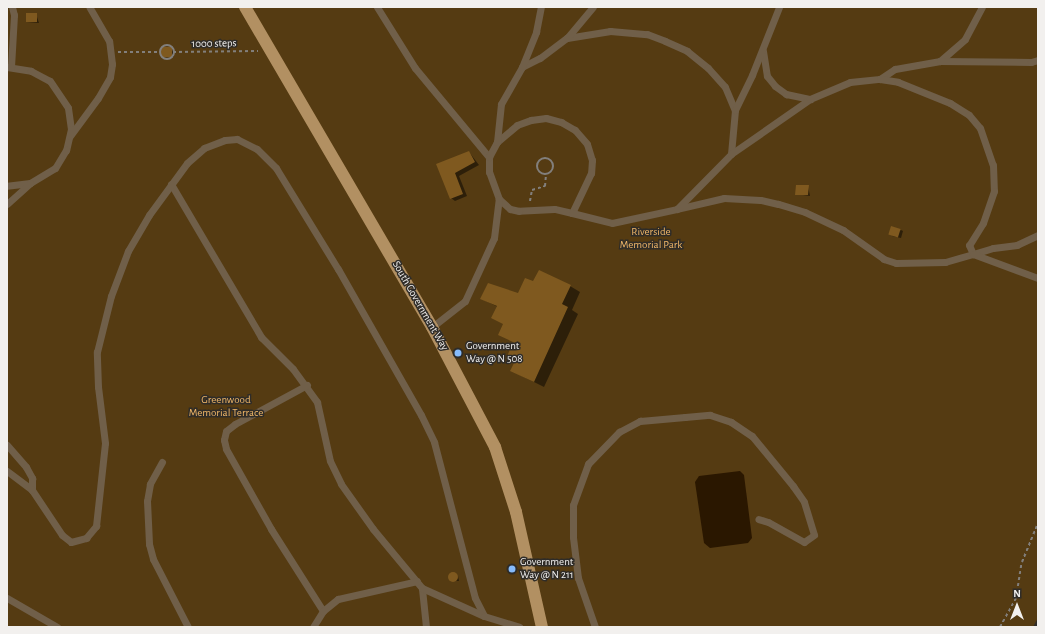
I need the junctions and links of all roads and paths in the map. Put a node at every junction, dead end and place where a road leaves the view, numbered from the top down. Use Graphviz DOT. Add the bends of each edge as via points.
graph roads {
  1 [pos="12,7"];
  2 [pos="89,7"];
  3 [pos="245,7"];
  4 [pos="377,7"];
  5 [pos="384,7"];
  6 [pos="541,7"];
  7 [pos="593,7"];
  8 [pos="779,7"];
  9 [pos="982,7"];
  10 [pos="383,17"];
  11 [pos="567,38"];
  12 [pos="763,49"];
  13 [pos="255,51"];
  14 [pos="112,52"];
  15 [pos="161,52"];
  16 [pos="173,52"];
  17 [pos="1038,60"];
  18 [pos="940,61"];
  19 [pos="9,67"];
  20 [pos="522,67"];
  21 [pos="880,79"];
  22 [pos="810,99"];
  23 [pos="735,110"];
  24 [pos="70,136"];
  25 [pos="497,142"];
  26 [pos="731,154"];
  27 [pos="489,157"];
  28 [pos="546,174"];
  29 [pos="30,183"];
  30 [pos="171,184"];
  31 [pos="7,186"];
  32 [pos="499,199"];
  33 [pos="7,204"];
  34 [pos="677,209"];
  35 [pos="519,211"];
  36 [pos="572,213"];
  37 [pos="1038,235"];
  38 [pos="973,254"];
  39 [pos="1038,278"];
  40 [pos="432,326"];
  41 [pos="307,385"];
  42 [pos="7,445"];
  43 [pos="162,462"];
  44 [pos="7,471"];
  45 [pos="32,490"];
  46 [pos="758,519"];
  47 [pos="1038,523"];
  48 [pos="416,581"];
  49 [pos="422,588"];
  50 [pos="7,598"];
  51 [pos="323,611"];
  52 [pos="484,616"];
  53 [pos="57,627"];
  54 [pos="188,627"];
  55 [pos="313,627"];
  56 [pos="426,627"];
  57 [pos="519,627"];
  58 [pos="542,627"];
  59 [pos="595,627"];
  60 [pos="1000,627"];
  1 -- 19 [label="lane" via="14,15"];
  2 -- 14 [label="lane" via="109,41"];
  3 -- 40 [label="main road, South Government Way"];
  4 -- 10 [label="lane"];
  5 -- 10 [label="lane"];
  6 -- 20 [label="lane" via="536,32"];
  7 -- 11 [label="lane"];
  8 -- 12 [label="lane"];
  9 -- 18 [label="lane" via="965,39"];
  10 -- 27 [label="lane" via="415,68"];
  11 -- 20 [label="lane" via="540,58"];
  11 -- 23 [label="lane" via="610,31 647,34 665,41 687,51 708,68 725,87"];
  12 -- 22 [label="lane" via="766,71 775,86 786,94"];
  12 -- 23 [label="lane"];
  13 -- 16 [label="path, 1000 steps"];
  14 -- 15 [label="path"];
  14 -- 24 [label="lane" via="110,77"];
  15 -- 16 [label="path" via="161,57 171,57"];
  15 -- 16 [label="path" via="161,47 173,47"];
  17 -- 18 [label="lane"];
  18 -- 21 [label="lane" via="895,69"];
  19 -- 24 [label="lane" via="36,73 58,89 68,108"];
  20 -- 25 [label="lane" via="500,104"];
  21 -- 22 [label="lane" via="850,82"];
  21 -- 38 [label="lane" via="898,82 950,103 969,115 980,128 993,165 994,191 983,223 969,245"];
  22 -- 26 [label="lane" via="782,116"];
  23 -- 26 [label="lane"];
  24 -- 29 [label="lane" via="66,150 55,168"];
  25 -- 27 [label="lane"];
  25 -- 36 [label="lane" via="517,125 531,120 546,118 561,122 575,130 587,144 592,160 591,173"];
  26 -- 34 [label="lane"];
  27 -- 32 [label="lane" via="489,172"];
  28 -- 28 [label="path" via="539,171 537,166 538,162 545,158 550,159 553,167"];
  28 -- 35 [label="path" via="544,188 532,190 530,205"];
  29 -- 31 [label="lane"];
  29 -- 33 [label="lane"];
  30 -- 41 [label="lane" via="260,336"];
  30 -- 45 [label="lane" via="128,251 101,330 97,352 98,387 105,443 96,526 86,538 71,542 62,535"];
  30 -- 52 [label="lane" via="187,163 204,148 225,140 237,140 257,149 276,168 338,269 434,442 475,598"];
  32 -- 35 [label="lane" via="510,209"];
  32 -- 40 [label="lane" via="494,238 465,301"];
  34 -- 36 [label="lane" via="612,224"];
  34 -- 38 [label="lane" via="724,198 760,200 805,212 843,230 884,259 896,263 945,262"];
  35 -- 36 [label="lane" via="554,209"];
  37 -- 38 [label="lane" via="1017,245"];
  38 -- 39 [label="lane"];
  40 -- 58 [label="main road, South Government Way" via="495,447 516,512"];
  41 -- 48 [label="lane" via="317,402 330,461 341,484"];
  41 -- 51 [label="lane" via="235,424 226,431 224,440 226,449 271,529"];
  42 -- 45 [label="lane" via="26,467 32,478"];
  43 -- 54 [label="lane" via="150,484 147,501 149,544 153,559"];
  44 -- 45 [label="lane"];
  46 -- 59 [label="lane" via="804,542 814,535 804,502 793,486 752,436 731,422 710,415 685,417 640,422 618,432 588,464 573,504 573,537 578,578"];
  47 -- 60 [label="path" via="1022,562 1016,598"];
  48 -- 49 [label="lane"];
  48 -- 51 [label="lane" via="338,599"];
  49 -- 52 [label="lane"];
  49 -- 56 [label="lane"];
  50 -- 53 [label="lane"];
  51 -- 55 [label="lane"];
  52 -- 57 [label="lane"];
}
